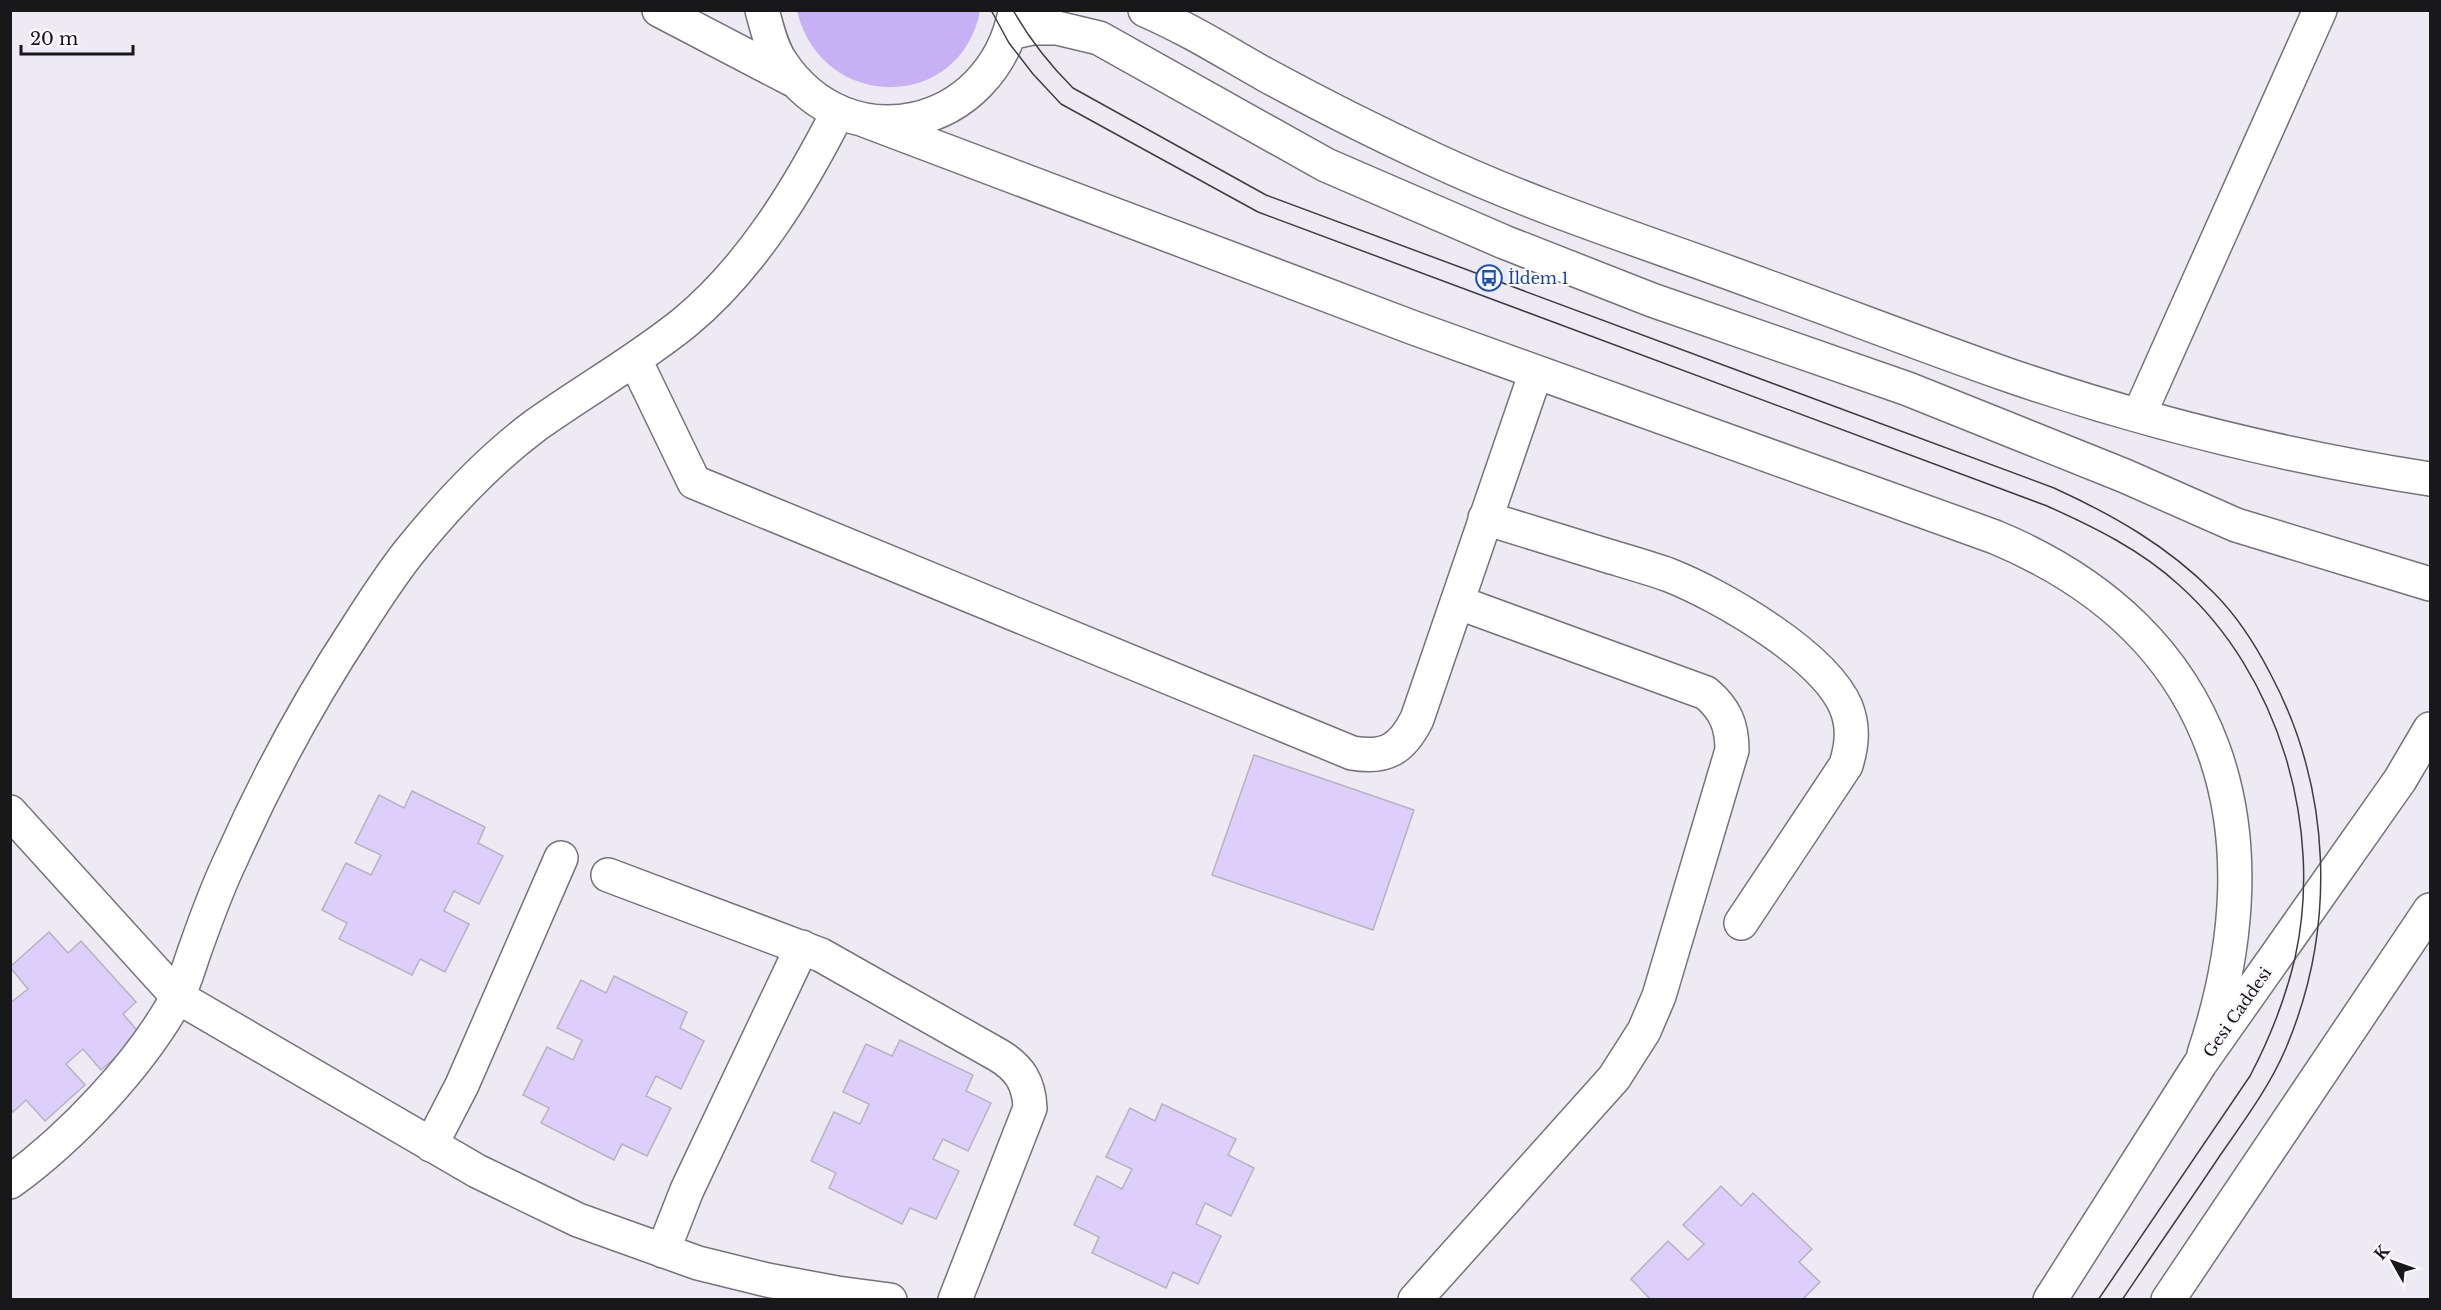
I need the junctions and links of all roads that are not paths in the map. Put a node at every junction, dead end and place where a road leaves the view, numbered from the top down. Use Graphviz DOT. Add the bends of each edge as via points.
graph roads {
  1 [pos="658,10"];
  2 [pos="762,10"];
  3 [pos="1144,10"];
  4 [pos="2320,10"];
  5 [pos="1012,22"];
  6 [pos="795,81"];
  7 [pos="851,116"];
  8 [pos="635,360"];
  9 [pos="1536,372"];
  10 [pos="2139,415"];
  11 [pos="2430,479"];
  12 [pos="1485,518"];
  13 [pos="2430,584"];
  14 [pos="1457,602"];
  15 [pos="2430,729"];
  16 [pos="10,812"];
  17 [pos="561,858"];
  18 [pos="608,875"];
  19 [pos="2430,910"];
  20 [pos="1741,923"];
  21 [pos="802,947"];
  22 [pos="178,997"];
  23 [pos="2200,1064"];
  24 [pos="431,1144"];
  25 [pos="10,1182"];
  26 [pos="663,1251"];
  27 [pos="890,1299"];
  28 [pos="955,1299"];
  29 [pos="1414,1299"];
  30 [pos="2050,1299"];
  31 [pos="2168,1299"];
  1 -- 6 [label="street"];
  2 -- 6 [label="street" via="779,60"];
  3 -- 10 [label="street" via="1185,27 1350,119 1531,201 2011,376"];
  4 -- 10 [label="street"];
  5 -- 7 [label="street" via="984,79 942,111 890,122"];
  5 -- 13 [label="street" via="1099,38 1326,165 1504,242 1652,300 1908,389 2236,525"];
  6 -- 7 [label="street" via="815,99"];
  7 -- 8 [label="street" via="816,156 790,198 730,277 687,321"];
  7 -- 9 [label="street"];
  8 -- 14 [label="street" via="694,482 1352,753 1388,752 1410,733"];
  8 -- 22 [label="street" via="536,426 490,464 448,506 388,579 332,666 262,791 231,858"];
  9 -- 12 [label="street"];
  9 -- 23 [label="street" via="2023,549 2066,572 2127,618 2177,678 2196,710 2224,779 2231,814 2235,850 2232,931 2215,1021"];
  10 -- 11 [label="street" via="2307,456"];
  12 -- 14 [label="street"];
  12 -- 20 [label="street" via="1669,575 1701,590 1792,645 1839,695 1851,726 1852,746 1846,765"];
  14 -- 29 [label="street" via="1706,693 1726,716 1732,732 1732,750 1659,996 1639,1039 1614,1078"];
  15 -- 23 [label="street, Gesi Caddesi" via="2400,780"];
  16 -- 22 [label="street"];
  17 -- 24 [label="street" via="462,1085"];
  18 -- 21 [label="street"];
  19 -- 31 [label="street"];
  21 -- 26 [label="street" via="687,1190"];
  21 -- 28 [label="street" via="998,1055 1024,1079 1030,1108"];
  22 -- 24 [label="street"];
  22 -- 25 [label="street" via="110,1090 70,1131"];
  23 -- 30 [label="street, Gesi Caddesi"];
  24 -- 26 [label="street" via="537,1202"];
  26 -- 27 [label="street" via="767,1280"];
}
